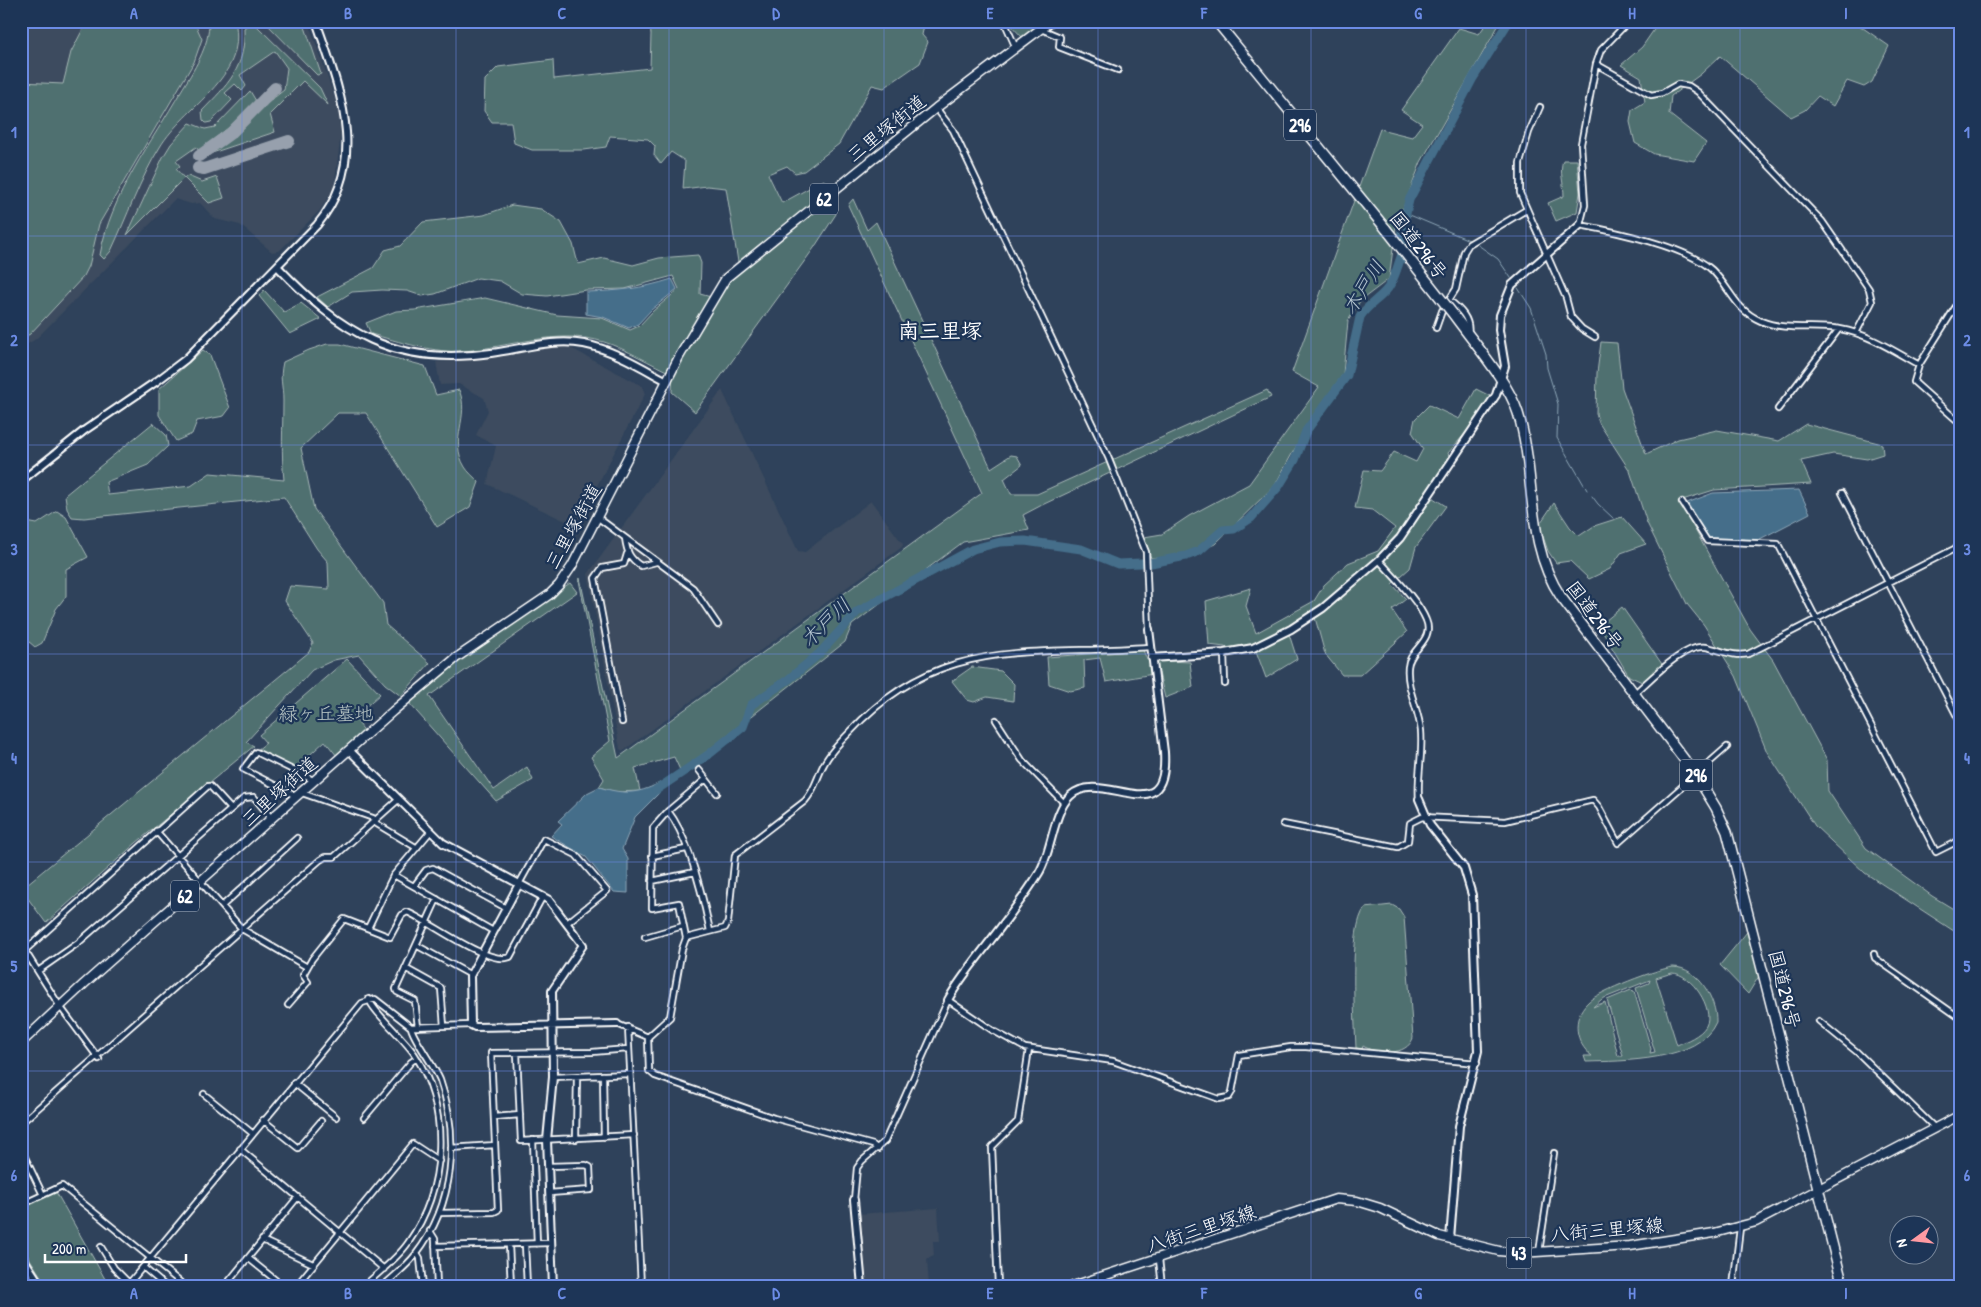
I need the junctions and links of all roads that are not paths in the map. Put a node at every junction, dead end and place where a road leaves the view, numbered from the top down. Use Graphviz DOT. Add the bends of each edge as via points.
graph roads {
  1 [pos="316,21"];
  2 [pos="1004,21"];
  3 [pos="1051,21"];
  4 [pos="1216,21"];
  5 [pos="1629,21"];
  6 [pos="1041,29"];
  7 [pos="1016,48"];
  8 [pos="1596,64"];
  9 [pos="1118,70"];
  10 [pos="1540,107"];
  11 [pos="936,108"];
  12 [pos="1526,210"];
  13 [pos="1580,225"];
  14 [pos="1547,256"];
  15 [pos="276,266"];
  16 [pos="1450,300"];
  17 [pos="1960,300"];
  18 [pos="1436,328"];
  19 [pos="1839,329"];
  20 [pos="1856,333"];
  21 [pos="1468,336"];
  22 [pos="1594,337"];
  23 [pos="1919,365"];
  24 [pos="667,381"];
  25 [pos="1502,382"];
  26 [pos="1778,409"];
  27 [pos="1960,423"];
  28 [pos="21,481"];
  29 [pos="1842,493"];
  30 [pos="1682,502"];
  31 [pos="597,517"];
  32 [pos="625,538"];
  33 [pos="1960,546"];
  34 [pos="627,554"];
  35 [pos="1379,560"];
  36 [pos="656,562"];
  37 [pos="1889,582"];
  38 [pos="1817,618"];
  39 [pos="718,625"];
  40 [pos="1148,629"];
  41 [pos="1151,647"];
  42 [pos="1224,654"];
  43 [pos="1152,658"];
  44 [pos="1225,684"];
  45 [pos="1634,694"];
  46 [pos="996,720"];
  47 [pos="622,722"];
  48 [pos="1960,722"];
  49 [pos="1727,747"];
  50 [pos="349,750"];
  51 [pos="699,770"];
  52 [pos="1696,775"];
  53 [pos="706,779"];
  54 [pos="315,781"];
  55 [pos="716,793"];
  56 [pos="300,795"];
  57 [pos="1419,799"];
  58 [pos="398,800"];
  59 [pos="1064,803"];
  60 [pos="231,809"];
  61 [pos="668,812"];
  62 [pos="1425,816"];
  63 [pos="272,819"];
  64 [pos="375,821"];
  65 [pos="1283,824"];
  66 [pos="156,831"];
  67 [pos="430,832"];
  68 [pos="298,838"];
  69 [pos="1960,840"];
  70 [pos="417,848"];
  71 [pos="686,848"];
  72 [pos="652,856"];
  73 [pos="179,857"];
  74 [pos="695,872"];
  75 [pos="394,875"];
  76 [pos="652,881"];
  77 [pos="201,883"];
  78 [pos="519,884"];
  79 [pos="414,886"];
  80 [pos="543,896"];
  81 [pos="437,899"];
  82 [pos="222,906"];
  83 [pos="506,908"];
  84 [pos="426,922"];
  85 [pos="567,923"];
  86 [pos="683,926"];
  87 [pos="368,928"];
  88 [pos="242,929"];
  89 [pos="493,931"];
  90 [pos="710,932"];
  91 [pos="645,936"];
  92 [pos="686,938"];
  93 [pos="416,945"];
  94 [pos="23,952"];
  95 [pos="482,953"];
  96 [pos="1874,954"];
  97 [pos="307,967"];
  98 [pos="405,968"];
  99 [pos="38,971"];
  100 [pos="471,975"];
  101 [pos="369,999"];
  102 [pos="948,1000"];
  103 [pos="288,1005"];
  104 [pos="61,1008"];
  105 [pos="1960,1018"];
  106 [pos="1819,1021"];
  107 [pos="617,1024"];
  108 [pos="471,1025"];
  109 [pos="552,1025"];
  110 [pos="411,1026"];
  111 [pos="444,1026"];
  112 [pos="418,1027"];
  113 [pos="628,1027"];
  114 [pos="648,1037"];
  115 [pos="21,1043"];
  116 [pos="628,1049"];
  117 [pos="1029,1049"];
  118 [pos="553,1052"];
  119 [pos="517,1053"];
  120 [pos="98,1058"];
  121 [pos="417,1058"];
  122 [pos="1477,1063"];
  123 [pos="630,1074"];
  124 [pos="603,1075"];
  125 [pos="577,1076"];
  126 [pos="553,1077"];
  127 [pos="294,1083"];
  128 [pos="204,1094"];
  129 [pos="520,1115"];
  130 [pos="1960,1115"];
  131 [pos="494,1116"];
  132 [pos="336,1118"];
  133 [pos="364,1118"];
  134 [pos="263,1120"];
  135 [pos="321,1120"];
  136 [pos="21,1123"];
  137 [pos="1935,1128"];
  138 [pos="252,1133"];
  139 [pos="634,1136"];
  140 [pos="604,1137"];
  141 [pos="576,1139"];
  142 [pos="533,1140"];
  143 [pos="547,1140"];
  144 [pos="495,1145"];
  145 [pos="451,1148"];
  146 [pos="21,1149"];
  147 [pos="240,1149"];
  148 [pos="878,1149"];
  149 [pos="1554,1153"];
  150 [pos="439,1161"];
  151 [pos="548,1166"];
  152 [pos="1819,1190"];
  153 [pos="549,1193"];
  154 [pos="43,1195"];
  155 [pos="298,1198"];
  156 [pos="854,1200"];
  157 [pos="21,1205"];
  158 [pos="439,1214"];
  159 [pos="1740,1228"];
  160 [pos="341,1232"];
  161 [pos="430,1232"];
  162 [pos="1450,1239"];
  163 [pos="262,1240"];
  164 [pos="526,1244"];
  165 [pos="537,1244"];
  166 [pos="551,1244"];
  167 [pos="509,1245"];
  168 [pos="101,1246"];
  169 [pos="435,1246"];
  170 [pos="1539,1252"];
  171 [pos="417,1253"];
  172 [pos="21,1255"];
  173 [pos="150,1258"];
  174 [pos="248,1258"];
  175 [pos="1160,1259"];
  176 [pos="313,1264"];
  177 [pos="143,1267"];
  178 [pos="384,1269"];
  179 [pos="230,1280"];
  180 [pos="180,1282"];
  181 [pos="128,1284"];
  182 [pos="163,1284"];
  183 [pos="41,1286"];
  184 [pos="225,1286"];
  185 [pos="237,1286"];
  186 [pos="283,1286"];
  187 [pos="296,1286"];
  188 [pos="364,1286"];
  189 [pos="383,1286"];
  190 [pos="423,1286"];
  191 [pos="437,1286"];
  192 [pos="511,1286"];
  193 [pos="527,1286"];
  194 [pos="553,1286"];
  195 [pos="641,1286"];
  196 [pos="862,1286"];
  197 [pos="998,1286"];
  198 [pos="1073,1286"];
  199 [pos="1162,1286"];
  200 [pos="1733,1286"];
  201 [pos="1843,1286"];
  1 -- 15 [label="street" via="343,110 346,157 341,183 329,208 317,225"];
  2 -- 7 [label="street"];
  3 -- 6 [label="main road, 三里塚街道 / 62"];
  4 -- 21 [label="highway, 国道296号 / 296, bridge" via="1386,229"];
  5 -- 8 [label="street" via="1601,50"];
  6 -- 7 [label="main road, 三里塚街道 / 62"];
  6 -- 9 [label="street" via="1060,37 1058,47"];
  7 -- 11 [label="main road, 三里塚街道 / 62"];
  8 -- 13 [label="street" via="1581,144 1585,205"];
  8 -- 20 [label="street" via="1652,94 1678,84 1698,92 1822,221 1869,289 1872,302"];
  10 -- 12 [label="street" via="1520,163 1520,193"];
  11 -- 24 [label="main road, 三里塚街道 / 62" via="726,278"];
  11 -- 40 [label="street" via="953,130 1116,476 1146,552"];
  12 -- 14 [label="street"];
  12 -- 16 [label="street" via="1469,244"];
  13 -- 14 [label="street"];
  13 -- 19 [label="street" via="1657,245 1698,261 1712,271 1747,315 1764,322"];
  14 -- 22 [label="street" via="1571,317"];
  14 -- 25 [label="street" via="1512,285 1503,305 1499,330 1505,366"];
  15 -- 24 [label="street" via="307,298 336,321 365,338 392,348 447,357 548,343 584,344 611,352"];
  15 -- 28 [label="street" via="186,359 85,430"];
  16 -- 18 [label="street"];
  16 -- 21 [label="street" via="1468,320"];
  17 -- 23 [label="street"];
  19 -- 20 [label="street"];
  19 -- 26 [label="street"];
  20 -- 23 [label="street"];
  21 -- 25 [label="highway, 国道296号 / 296"];
  23 -- 27 [label="street" via="1914,377 1916,386"];
  24 -- 31 [label="main road, 三里塚街道 / 62"];
  25 -- 35 [label="street" via="1481,421 1400,538"];
  25 -- 45 [label="highway, 国道296号 / 296" via="1519,416 1544,568 1561,597"];
  29 -- 37 [label="street"];
  30 -- 38 [label="street" via="1707,540 1778,544"];
  31 -- 32 [label="street"];
  31 -- 50 [label="main road, 三里塚街道 / 62" via="572,566 549,595 456,658"];
  32 -- 34 [label="street"];
  32 -- 36 [label="street"];
  33 -- 37 [label="street"];
  34 -- 36 [label="street" via="641,566"];
  34 -- 47 [label="street" via="624,564 602,568 595,578"];
  35 -- 42 [label="street" via="1323,608 1291,629 1253,648"];
  35 -- 57 [label="street" via="1411,598 1427,624 1425,639 1408,668 1421,735"];
  36 -- 39 [label="street" via="693,588"];
  37 -- 38 [label="street"];
  37 -- 48 [label="street"];
  38 -- 45 [label="street" via="1748,654 1729,655 1705,647 1687,650"];
  38 -- 69 [label="street" via="1936,852"];
  40 -- 41 [label="street"];
  41 -- 43 [label="street"];
  41 -- 90 [label="street" via="996,654 949,665 892,696 868,713 828,758 805,801 738,851 732,863 728,922 725,928"];
  42 -- 43 [label="street"];
  42 -- 44 [label="street"];
  43 -- 59 [label="street" via="1164,752 1161,782 1151,792 1138,795 1084,787 1071,794"];
  45 -- 52 [label="highway, 国道296号 / 296"];
  46 -- 59 [label="street" via="1022,760"];
  49 -- 52 [label="street"];
  50 -- 54 [label="main road, 三里塚街道 / 62"];
  50 -- 58 [label="street"];
  51 -- 53 [label="street"];
  52 -- 62 [label="street" via="1618,843 1595,801 1505,820"];
  52 -- 152 [label="highway, 国道296号 / 296" via="1716,808 1731,846"];
  53 -- 55 [label="street"];
  53 -- 61 [label="street"];
  54 -- 56 [label="main road, 三里塚街道 / 62"];
  54 -- 56 [label="street" via="256,752 243,768"];
  56 -- 63 [label="main road, 三里塚街道 / 62"];
  56 -- 64 [label="street"];
  57 -- 62 [label="street"];
  58 -- 64 [label="street"];
  58 -- 67 [label="street"];
  59 -- 102 [label="street" via="1039,873"];
  60 -- 63 [label="street" via="244,798 254,797"];
  60 -- 66 [label="street" via="208,786"];
  60 -- 73 [label="street"];
  61 -- 71 [label="street" via="678,824"];
  61 -- 72 [label="street" via="653,828"];
  62 -- 65 [label="street" via="1412,822 1408,841 1398,847"];
  62 -- 122 [label="street" via="1459,860 1470,884 1479,1038"];
  63 -- 77 [label="main road, 三里塚街道 / 62"];
  64 -- 70 [label="street"];
  64 -- 88 [label="street" via="334,857 320,860"];
  66 -- 73 [label="street"];
  66 -- 94 [label="street"];
  67 -- 70 [label="street"];
  67 -- 78 [label="street" via="450,848"];
  68 -- 82 [label="street"];
  70 -- 75 [label="street"];
  71 -- 72 [label="street"];
  71 -- 74 [label="street"];
  72 -- 76 [label="street"];
  73 -- 77 [label="street"];
  73 -- 99 [label="street" via="78,944"];
  74 -- 76 [label="street"];
  74 -- 90 [label="street"];
  75 -- 79 [label="street"];
  75 -- 87 [label="street"];
  76 -- 86 [label="street" via="652,908 679,903"];
  77 -- 82 [label="street"];
  77 -- 104 [label="main road, 三里塚街道 / 62" via="84,984"];
  78 -- 80 [label="street"];
  78 -- 83 [label="street"];
  78 -- 85 [label="street" via="544,840 576,855 607,891"];
  79 -- 81 [label="street"];
  79 -- 83 [label="street" via="426,870 433,868"];
  80 -- 85 [label="street"];
  80 -- 95 [label="street" via="510,957 506,959"];
  81 -- 84 [label="street"];
  81 -- 89 [label="street"];
  82 -- 88 [label="street"];
  83 -- 89 [label="street"];
  84 -- 87 [label="street" via="407,912 402,915 390,938"];
  84 -- 93 [label="street"];
  84 -- 95 [label="street"];
  85 -- 109 [label="street" via="583,945 554,986"];
  86 -- 91 [label="street"];
  86 -- 92 [label="street"];
  87 -- 97 [label="street" via="344,919"];
  88 -- 97 [label="street"];
  88 -- 120 [label="street"];
  89 -- 95 [label="street"];
  90 -- 92 [label="street"];
  92 -- 114 [label="street" via="670,1016"];
  93 -- 98 [label="street"];
  93 -- 100 [label="street"];
  94 -- 99 [label="street"];
  95 -- 100 [label="street"];
  96 -- 105 [label="street" via="1875,958"];
  97 -- 103 [label="street" via="303,976 308,982"];
  98 -- 111 [label="street" via="441,988"];
  98 -- 112 [label="street" via="396,991 415,1001"];
  99 -- 104 [label="street"];
  100 -- 108 [label="street"];
  101 -- 110 [label="street" via="377,1000"];
  101 -- 121 [label="street" via="373,1009 400,1034"];
  101 -- 127 [label="street" via="356,1008"];
  102 -- 117 [label="street" via="992,1030"];
  102 -- 148 [label="street" via="885,1141"];
  104 -- 115 [label="main road, 三里塚街道 / 62"];
  104 -- 120 [label="street"];
  106 -- 137 [label="street" via="1857,1052"];
  107 -- 109 [label="street"];
  107 -- 113 [label="street"];
  108 -- 109 [label="street"];
  108 -- 111 [label="street"];
  109 -- 118 [label="street"];
  110 -- 112 [label="street"];
  110 -- 145 [label="street" via="441,1083 448,1111"];
  111 -- 112 [label="street"];
  113 -- 114 [label="street"];
  113 -- 116 [label="street"];
  114 -- 148 [label="street" via="648,1068 655,1076 774,1118"];
  116 -- 118 [label="street"];
  116 -- 123 [label="street"];
  117 -- 122 [label="street" via="1113,1061 1222,1099 1232,1092 1239,1055 1255,1051 1306,1047"];
  117 -- 197 [label="street" via="1018,1121 992,1147"];
  118 -- 119 [label="street"];
  118 -- 126 [label="street"];
  119 -- 129 [label="street"];
  119 -- 131 [label="street" via="492,1052 489,1056"];
  120 -- 136 [label="street"];
  121 -- 133 [label="street"];
  121 -- 150 [label="street" via="435,1105"];
  122 -- 162 [label="street" via="1459,1126"];
  123 -- 124 [label="street"];
  123 -- 139 [label="street"];
  124 -- 125 [label="street"];
  124 -- 140 [label="street"];
  125 -- 126 [label="street"];
  125 -- 141 [label="street"];
  126 -- 143 [label="street"];
  127 -- 132 [label="street"];
  127 -- 134 [label="street"];
  128 -- 138 [label="street"];
  129 -- 131 [label="street"];
  129 -- 142 [label="street" via="521,1141"];
  130 -- 137 [label="main road, 八街三里塚線 / 43"];
  131 -- 144 [label="street"];
  134 -- 135 [label="street" via="298,1148"];
  134 -- 138 [label="street"];
  137 -- 152 [label="main road, 八街三里塚線 / 43"];
  138 -- 147 [label="street"];
  139 -- 140 [label="street"];
  139 -- 195 [label="street"];
  140 -- 141 [label="street"];
  141 -- 143 [label="street"];
  142 -- 143 [label="street"];
  142 -- 165 [label="street"];
  143 -- 151 [label="street"];
  144 -- 145 [label="street"];
  144 -- 158 [label="street" via="497,1211"];
  145 -- 158 [label="street" via="448,1182"];
  146 -- 154 [label="street"];
  147 -- 155 [label="street"];
  147 -- 173 [label="street"];
  148 -- 156 [label="street" via="857,1168"];
  149 -- 170 [label="street"];
  150 -- 160 [label="street" via="413,1144"];
  150 -- 178 [label="street" via="422,1220 408,1244"];
  151 -- 153 [label="street"];
  151 -- 153 [label="street" via="590,1167 591,1190"];
  152 -- 159 [label="main road, 八街三里塚線 / 43"];
  152 -- 201 [label="highway, 国道296号 / 296"];
  153 -- 166 [label="street"];
  154 -- 157 [label="street"];
  154 -- 173 [label="street" via="63,1187"];
  155 -- 160 [label="street"];
  155 -- 163 [label="street"];
  156 -- 196 [label="street"];
  158 -- 161 [label="street"];
  159 -- 170 [label="main road, 八街三里塚線 / 43" via="1607,1249"];
  159 -- 200 [label="street"];
  160 -- 176 [label="street"];
  160 -- 178 [label="street"];
  161 -- 169 [label="street"];
  161 -- 171 [label="street"];
  162 -- 170 [label="main road, 八街三里塚線 / 43" via="1509,1252"];
  162 -- 175 [label="main road, 八街三里塚線 / 43" via="1380,1208 1336,1199"];
  163 -- 174 [label="street"];
  163 -- 176 [label="street"];
  164 -- 165 [label="street"];
  164 -- 167 [label="street"];
  164 -- 193 [label="street"];
  165 -- 166 [label="street"];
  166 -- 194 [label="street"];
  167 -- 169 [label="street"];
  167 -- 192 [label="street"];
  168 -- 181 [label="street"];
  169 -- 191 [label="street"];
  171 -- 189 [label="street"];
  171 -- 190 [label="street"];
  172 -- 183 [label="street"];
  173 -- 177 [label="street"];
  173 -- 180 [label="street"];
  174 -- 179 [label="street"];
  174 -- 186 [label="street"];
  175 -- 198 [label="main road, 八街三里塚線 / 43"];
  175 -- 199 [label="street"];
  176 -- 187 [label="street"];
  177 -- 181 [label="street"];
  177 -- 182 [label="street"];
  178 -- 188 [label="street"];
  179 -- 184 [label="street"];
  179 -- 185 [label="street"];
}
